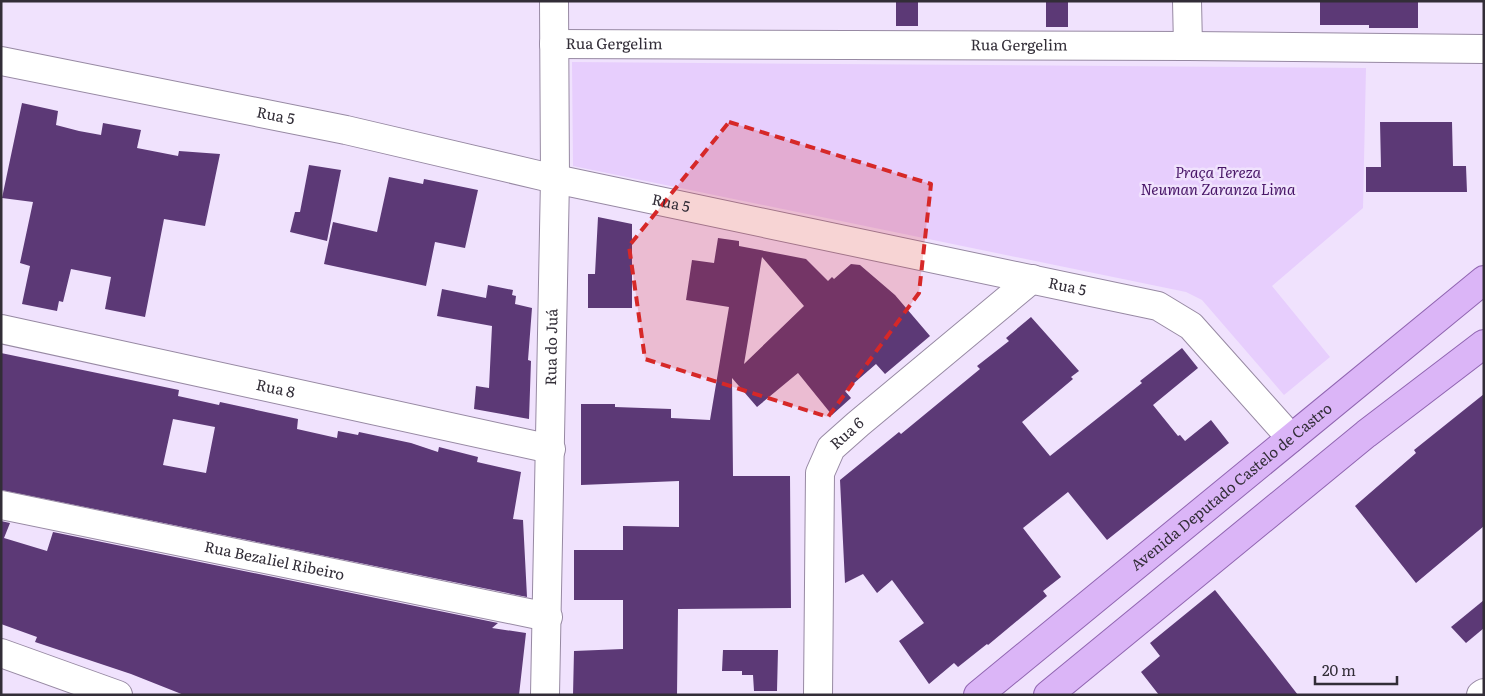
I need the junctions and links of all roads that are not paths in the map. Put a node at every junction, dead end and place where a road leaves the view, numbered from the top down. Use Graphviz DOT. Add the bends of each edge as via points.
graph roads {
  1 [pos="554,1"];
  2 [pos="1187,1"];
  3 [pos="554,44"];
  4 [pos="1188,46"];
  5 [pos="1484,49"];
  6 [pos="1,61"];
  7 [pos="555,179"];
  8 [pos="1032,279"];
  9 [pos="1484,280"];
  10 [pos="1,330"];
  11 [pos="1484,344"];
  12 [pos="1290,438"];
  13 [pos="551,449"];
  14 [pos="1,505"];
  15 [pos="548,617"];
  16 [pos="1,653"];
  17 [pos="118,695"];
  18 [pos="545,695"];
  19 [pos="818,695"];
  20 [pos="978,695"];
  21 [pos="1048,695"];
  1 -- 3 [label="street, Rua do Juá"];
  2 -- 4 [label="street"];
  3 -- 4 [label="street, Rua Gergelim"];
  3 -- 7 [label="street, Rua do Juá"];
  4 -- 5 [label="street, Rua Gergelim"];
  6 -- 7 [label="street, Rua 5" via="346,130"];
  7 -- 8 [label="street, Rua 5"];
  7 -- 13 [label="street, Rua do Juá"];
  8 -- 12 [label="street, Rua 5" via="1158,306 1191,326"];
  8 -- 19 [label="street, Rua 6" via="831,448 820,473"];
  9 -- 12 [label="main road, Avenida Deputado Castelo de Castro"];
  10 -- 13 [label="street, Rua 8"];
  11 -- 21 [label="main road" via="1359,441"];
  12 -- 20 [label="main road, Avenida Deputado Castelo de Castro"];
  13 -- 15 [label="street, Rua do Juá"];
  14 -- 15 [label="street, Rua Bezaliel Ribeiro"];
  15 -- 18 [label="street, Rua do Juá"];
  16 -- 17 [label="street"];
}
